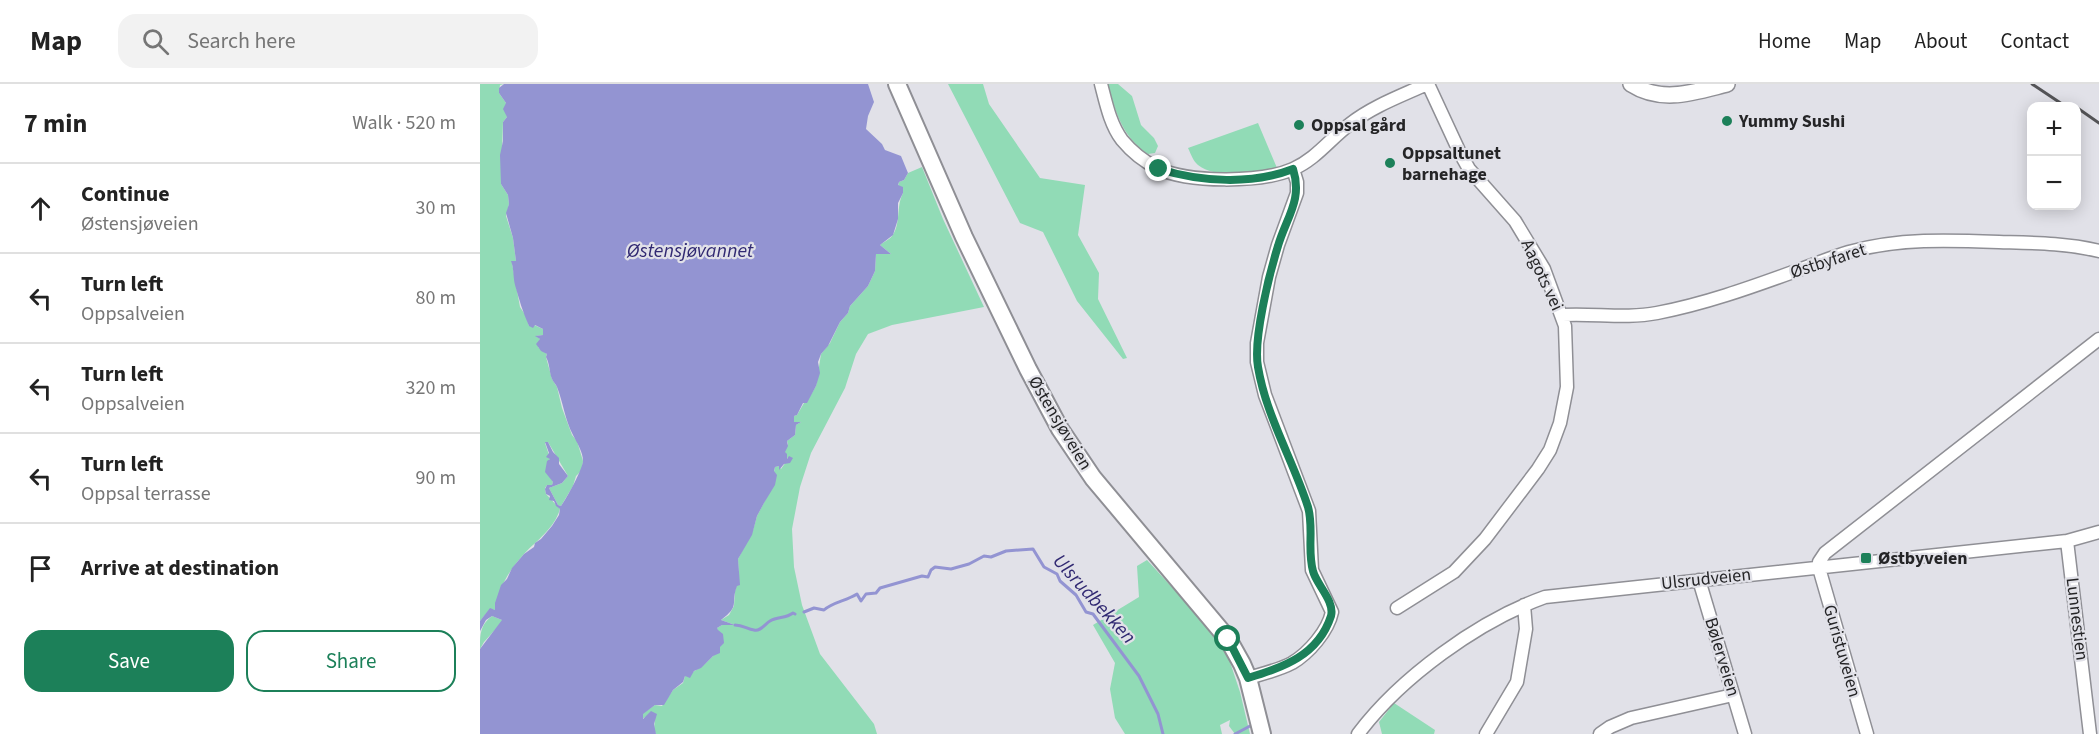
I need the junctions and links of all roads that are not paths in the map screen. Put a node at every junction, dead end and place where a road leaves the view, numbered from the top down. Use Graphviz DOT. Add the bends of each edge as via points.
graph roads {
  1 [pos="897,84"];
  2 [pos="1101,84"];
  3 [pos="1428,84"];
  4 [pos="1631,84"];
  5 [pos="1727,84"];
  6 [pos="1293,169"];
  7 [pos="2099,251"];
  8 [pos="1562,315"];
  9 [pos="2099,339"];
  10 [pos="2099,532"];
  11 [pos="2067,541"];
  12 [pos="1819,568"];
  13 [pos="1699,580"];
  14 [pos="1524,605"];
  15 [pos="1397,608"];
  16 [pos="1248,678"];
  17 [pos="1733,695"];
  18 [pos="1262,734"];
  19 [pos="1358,734"];
  20 [pos="1486,734"];
  21 [pos="1600,734"];
  22 [pos="1745,734"];
  23 [pos="1867,734"];
  24 [pos="2090,734"];
  1 -- 16 [label="main road, Østensjøveien" via="969,248 1060,429 1093,478 1228,639"];
  2 -- 6 [label="street" via="1120,138 1141,159 1159,169 1231,179 1269,176"];
  3 -- 6 [label="street" via="1370,111"];
  3 -- 8 [label="street, Aagots vei" via="1469,169 1510,214 1544,269"];
  4 -- 5 [label="street" via="1645,92 1669,96"];
  6 -- 16 [label="street" via="1298,193 1269,277 1257,362 1265,396 1309,511 1312,570 1332,612 1323,633 1298,659"];
  7 -- 8 [label="street, Østbyfaret" via="2070,245 1965,241 1880,245 1715,299 1656,313"];
  8 -- 15 [label="street, Aagots vei" via="1567,387 1550,450 1463,563"];
  9 -- 12 [label="street" via="1826,554"];
  10 -- 11 [label="street, Ulsrudveien"];
  11 -- 12 [label="street, Ulsrudveien"];
  11 -- 24 [label="street, Lunnestien"];
  12 -- 13 [label="street, Ulsrudveien"];
  12 -- 23 [label="street, Guristuveien"];
  13 -- 14 [label="street, Ulsrudveien" via="1555,595"];
  13 -- 17 [label="street, Bølerveien"];
  14 -- 19 [label="street, Ulsrudveien" via="1505,613 1425,668 1383,703"];
  14 -- 20 [label="street" via="1526,629 1517,682"];
  16 -- 18 [label="main road, Østensjøveien"];
  17 -- 21 [label="street" via="1631,718"];
  17 -- 22 [label="street, Bølerveien"];
}
